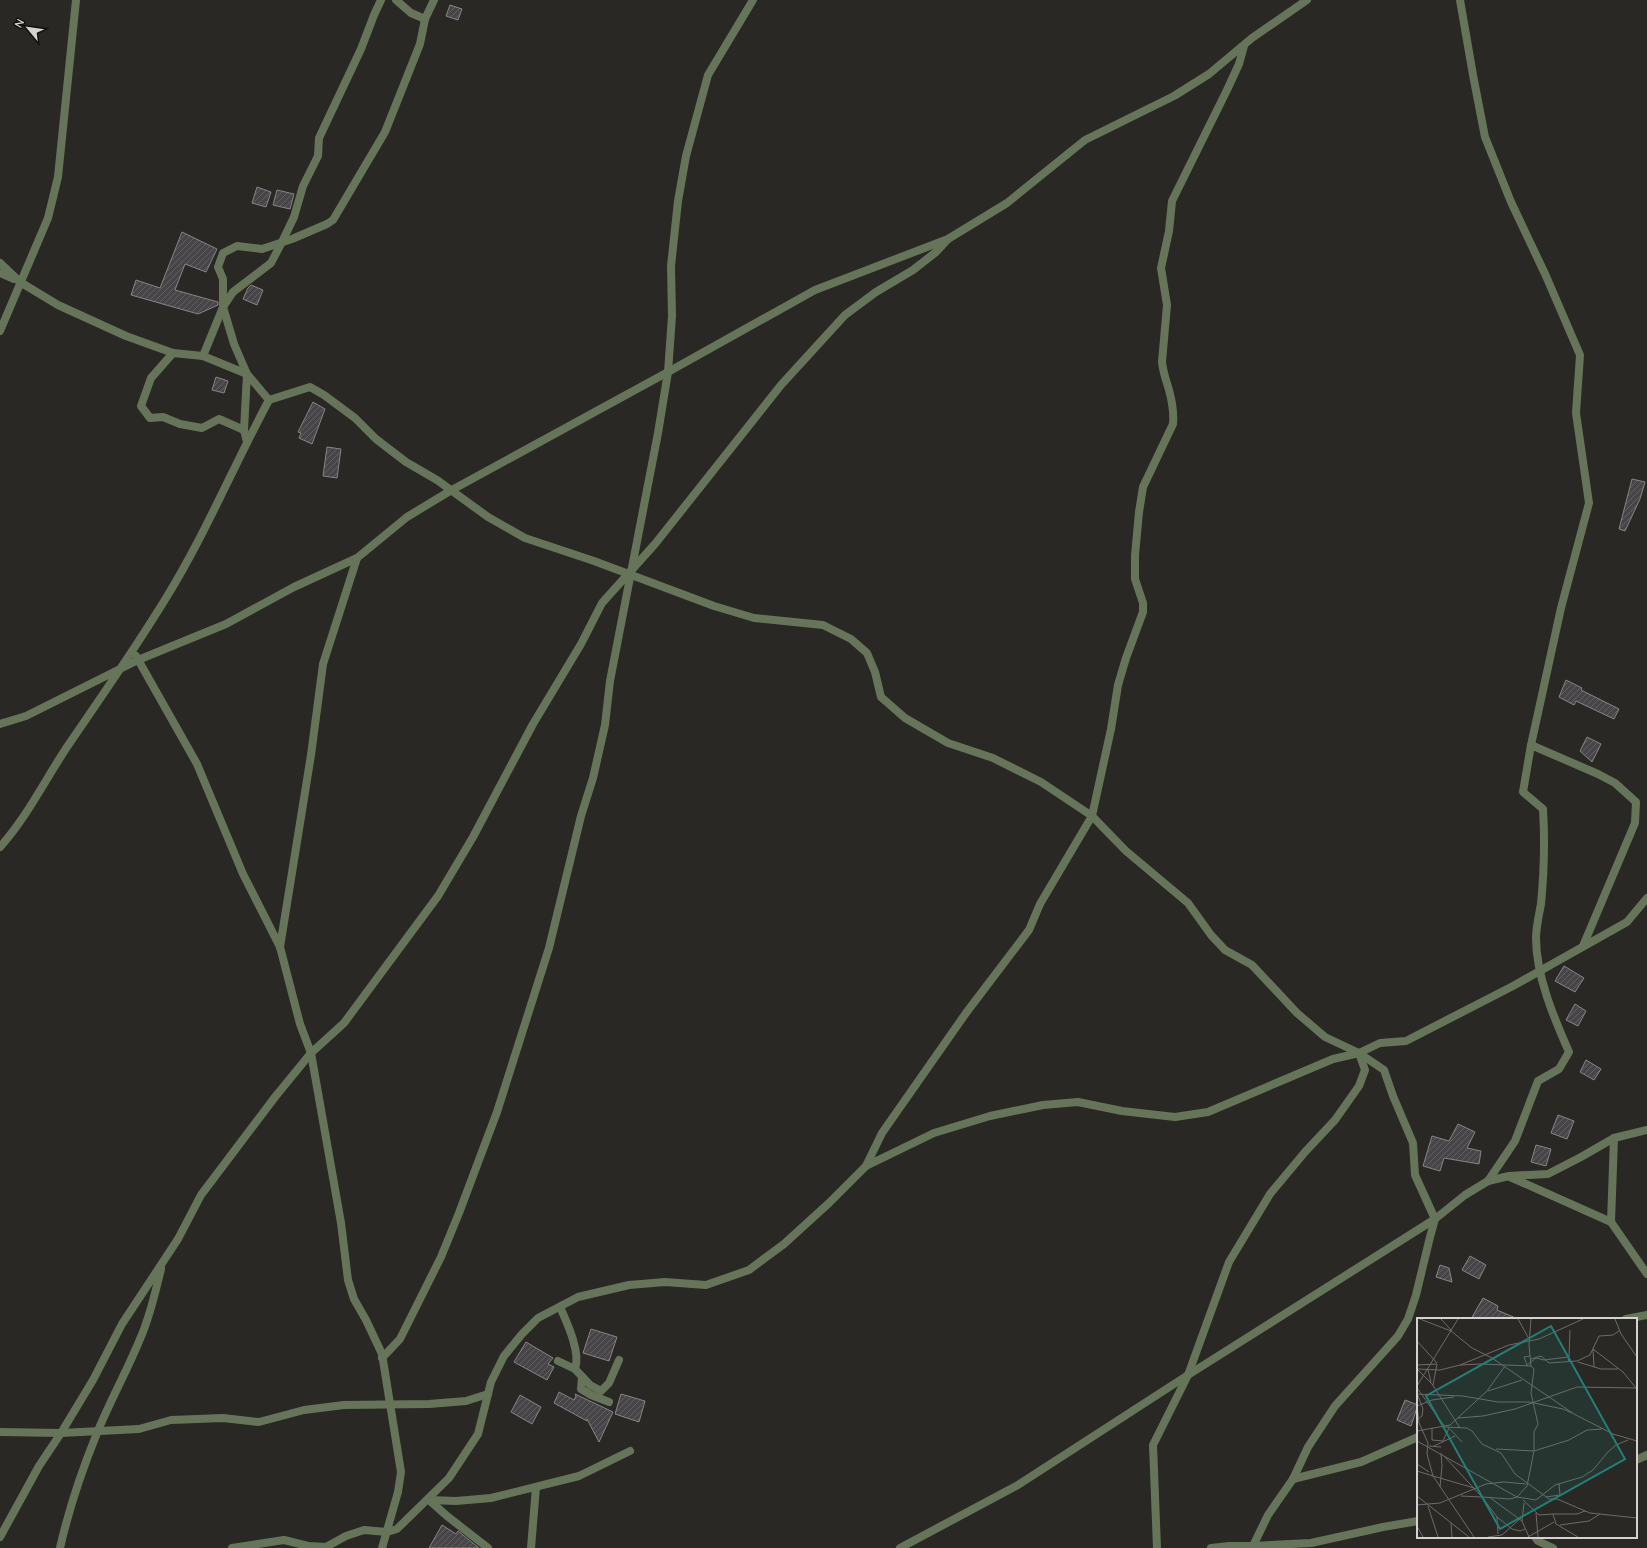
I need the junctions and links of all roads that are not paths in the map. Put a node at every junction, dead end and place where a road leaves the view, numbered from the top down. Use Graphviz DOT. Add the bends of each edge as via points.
graph roads {
  1 [pos="76,0"];
  2 [pos="381,0"];
  3 [pos="396,0"];
  4 [pos="434,0"];
  5 [pos="753,0"];
  6 [pos="1307,0"];
  7 [pos="1460,0"];
  8 [pos="425,19"];
  9 [pos="1245,45"];
  10 [pos="948,239"];
  11 [pos="282,242"];
  12 [pos="0,263"];
  13 [pos="0,273"];
  14 [pos="20,282"];
  15 [pos="223,307"];
  16 [pos="0,331"];
  17 [pos="173,353"];
  18 [pos="203,356"];
  19 [pos="668,372"];
  20 [pos="247,374"];
  21 [pos="269,400"];
  22 [pos="244,430"];
  23 [pos="247,442"];
  24 [pos="450,491"];
  25 [pos="357,558"];
  26 [pos="629,575"];
  27 [pos="133,649"];
  28 [pos="138,660"];
  29 [pos="122,668"];
  30 [pos="0,724"];
  31 [pos="1531,745"];
  32 [pos="1092,816"];
  33 [pos="0,847"];
  34 [pos="1647,898"];
  35 [pos="1583,946"];
  36 [pos="280,947"];
  37 [pos="1540,970"];
  38 [pos="1359,1053"];
  39 [pos="312,1054"];
  40 [pos="1647,1130"];
  41 [pos="1614,1138"];
  42 [pos="866,1166"];
  43 [pos="1509,1176"];
  44 [pos="1488,1181"];
  45 [pos="1435,1219"];
  46 [pos="1611,1222"];
  47 [pos="162,1263"];
  48 [pos="1647,1274"];
  49 [pos="560,1307"];
  50 [pos="1647,1315"];
  51 [pos="1631,1318"];
  52 [pos="382,1358"];
  53 [pos="558,1360"];
  54 [pos="619,1360"];
  55 [pos="575,1369"];
  56 [pos="1188,1375"];
  57 [pos="582,1377"];
  58 [pos="488,1394"];
  59 [pos="609,1402"];
  60 [pos="389,1404"];
  61 [pos="0,1432"];
  62 [pos="98,1432"];
  63 [pos="61,1433"];
  64 [pos="1417,1437"];
  65 [pos="630,1451"];
  66 [pos="1647,1455"];
  67 [pos="1637,1460"];
  68 [pos="1293,1479"];
  69 [pos="536,1487"];
  70 [pos="429,1500"];
  71 [pos="1417,1521"];
  72 [pos="387,1532"];
  73 [pos="0,1537"];
  74 [pos="1536,1538"];
  75 [pos="1252,1547"];
  76 [pos="60,1548"];
  77 [pos="232,1548"];
  78 [pos="382,1548"];
  79 [pos="488,1548"];
  80 [pos="530,1548"];
  81 [pos="900,1548"];
  82 [pos="1157,1548"];
  83 [pos="1211,1548"];
  84 [pos="1553,1548"];
  1 -- 14 [label="street" via="58,177 48,218"];
  2 -- 11 [label="street" via="320,138 318,156 303,186 294,217"];
  3 -- 8 [label="street" via="411,13"];
  4 -- 8 [label="street"];
  5 -- 19 [label="street" via="708,75 686,156 671,266 672,316"];
  6 -- 9 [label="street"];
  7 -- 31 [label="street" via="1485,138 1580,355 1576,413 1589,503 1561,608"];
  8 -- 11 [label="street" via="420,44 386,132 338,214 327,224"];
  9 -- 10 [label="street" via="1209,74 1174,96 1085,140 1007,203"];
  9 -- 32 [label="street" via="1239,64 1184,174 1170,209 1169,231 1161,268 1167,305 1162,370 1174,413 1173,424 1143,487 1135,555 1135,579 1143,603 1143,612 1118,685"];
  10 -- 19 [label="street" via="815,290"];
  10 -- 26 [label="street" via="913,270 876,292 845,315 781,385"];
  11 -- 15 [label="street" via="271,263 233,292"];
  11 -- 15 [label="street" via="262,249 238,246 223,253 218,267 223,279"];
  12 -- 14 [label="street"];
  13 -- 14 [label="street"];
  14 -- 16 [label="street"];
  14 -- 17 [label="street" via="58,305 126,336"];
  15 -- 18 [label="street"];
  15 -- 20 [label="street" via="234,344"];
  17 -- 18 [label="street"];
  17 -- 22 [label="street" via="151,378 141,406 150,418 163,417 180,424 202,428 219,419"];
  18 -- 20 [label="street"];
  19 -- 24 [label="street"];
  19 -- 26 [label="street" via="644,508"];
  20 -- 21 [label="street"];
  20 -- 22 [label="street"];
  21 -- 23 [label="street"];
  21 -- 24 [label="street" via="310,387 355,418 376,439 406,462 437,480"];
  22 -- 23 [label="street"];
  23 -- 27 [label="street" via="198,541"];
  24 -- 25 [label="street" via="407,517"];
  24 -- 26 [label="street" via="525,538"];
  25 -- 28 [label="street" via="294,587 226,624"];
  25 -- 36 [label="street" via="323,664"];
  26 -- 32 [label="street" via="754,618 823,625 830,628 851,639 868,653 881,697 905,718 948,743 993,758 1041,782"];
  26 -- 39 [label="street" via="602,604 582,644 533,724 473,837 438,896 344,1023"];
  26 -- 52 [label="street" via="610,681 605,725 547,954 497,1112 459,1213 441,1257 400,1338"];
  27 -- 28 [label="street"];
  27 -- 29 [label="street"];
  28 -- 29 [label="street"];
  28 -- 36 [label="street" via="197,764 243,874"];
  29 -- 30 [label="street" via="49,706"];
  29 -- 33 [label="street" via="66,748 13,833"];
  31 -- 35 [label="street" via="1616,783 1636,802 1636,822"];
  31 -- 37 [label="street" via="1523,792 1543,809 1545,835 1536,938"];
  32 -- 38 [label="street" via="1126,851 1188,903 1225,950 1252,965 1297,1013 1325,1037"];
  32 -- 42 [label="street" via="1040,904 1029,930 966,1013 882,1133"];
  34 -- 35 [label="street" via="1627,922"];
  35 -- 37 [label="street"];
  36 -- 39 [label="street" via="300,1024"];
  37 -- 38 [label="street" via="1406,1041 1380,1043"];
  37 -- 44 [label="street" via="1550,1008 1569,1052 1559,1069 1538,1081 1515,1141"];
  38 -- 42 [label="street" via="1333,1059 1208,1112 1175,1117 1122,1111 1078,1102 1043,1105 990,1116 934,1132"];
  38 -- 45 [label="street" via="1384,1070 1413,1143 1415,1174"];
  38 -- 56 [label="street" via="1365,1070 1359,1086 1335,1120 1270,1194 1229,1262"];
  39 -- 47 [label="street" via="275,1097 200,1195 178,1239"];
  39 -- 52 [label="street" via="341,1223 348,1280 354,1299"];
  40 -- 41 [label="street"];
  41 -- 43 [label="street" via="1548,1174"];
  41 -- 46 [label="street"];
  42 -- 49 [label="street" via="784,1244 749,1270 706,1286 665,1282 629,1285 578,1297"];
  43 -- 44 [label="street"];
  43 -- 46 [label="street"];
  44 -- 45 [label="street"];
  45 -- 56 [label="street"];
  45 -- 68 [label="street" via="1408,1319 1398,1336 1335,1406 1308,1447"];
  46 -- 48 [label="street"];
  47 -- 62 [label="street" via="141,1338"];
  47 -- 63 [label="street" via="122,1324 93,1380"];
  49 -- 55 [label="street" via="573,1342 577,1364"];
  49 -- 58 [label="street" via="538,1318 522,1334 504,1356"];
  50 -- 51 [label="street"];
  52 -- 60 [label="street"];
  53 -- 55 [label="street"];
  54 -- 57 [label="street" via="609,1383 601,1391"];
  55 -- 57 [label="street"];
  56 -- 81 [label="street" via="1018,1485"];
  56 -- 82 [label="street" via="1153,1445"];
  57 -- 59 [label="street" via="581,1389"];
  58 -- 60 [label="street" via="466,1401"];
  58 -- 70 [label="street" via="478,1434 449,1478"];
  60 -- 62 [label="street" via="344,1405 304,1410 259,1422 223,1418 171,1420 140,1430"];
  60 -- 72 [label="street" via="400,1472 398,1492"];
  61 -- 63 [label="street"];
  62 -- 63 [label="street"];
  62 -- 76 [label="street" via="68,1514"];
  63 -- 73 [label="street" via="39,1466"];
  64 -- 68 [label="street" via="1361,1462"];
  65 -- 69 [label="street" via="579,1476"];
  66 -- 67 [label="street"];
  68 -- 75 [label="street" via="1268,1515"];
  69 -- 70 [label="street" via="491,1498"];
  69 -- 80 [label="street"];
  70 -- 72 [label="street" via="396,1530"];
  70 -- 79 [label="street"];
  71 -- 75 [label="street" via="1311,1543"];
  72 -- 77 [label="street" via="364,1530 326,1547 284,1540"];
  72 -- 78 [label="street"];
  74 -- 84 [label="street"];
  75 -- 83 [label="street"];
}
